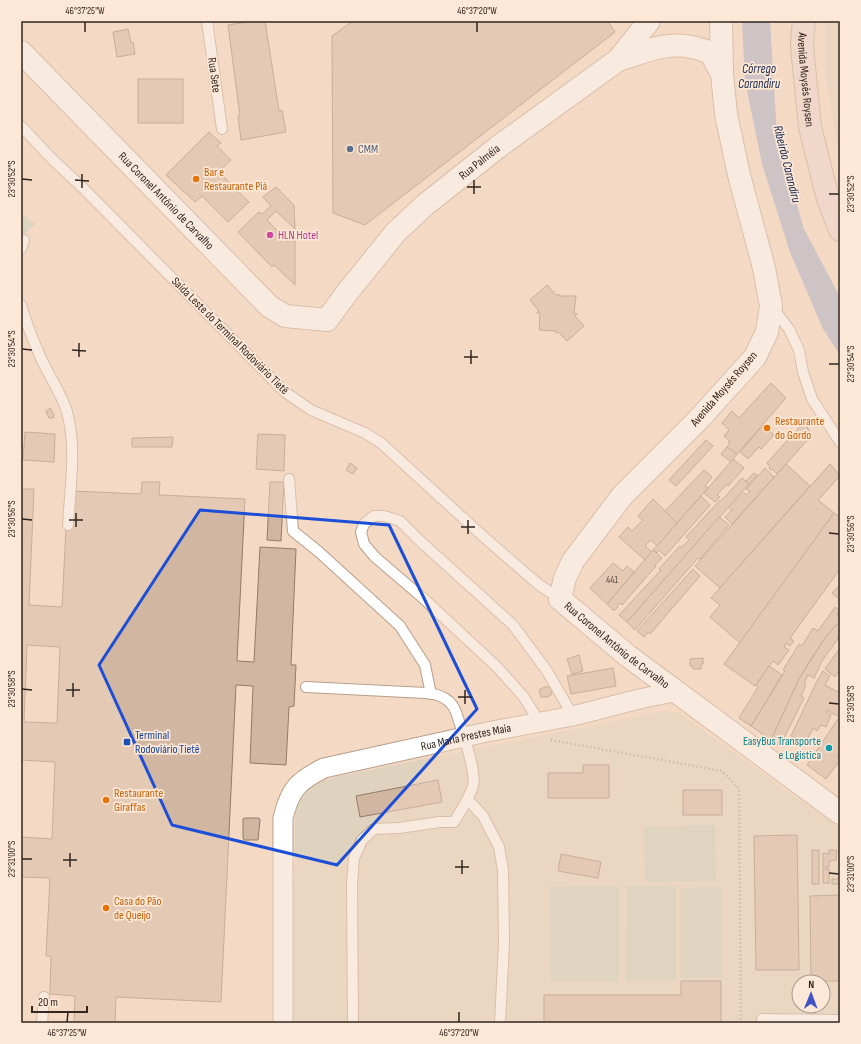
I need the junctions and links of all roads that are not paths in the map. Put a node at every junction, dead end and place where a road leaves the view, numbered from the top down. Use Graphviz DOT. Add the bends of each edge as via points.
graph roads {
  1 [pos="207,21"];
  2 [pos="649,21"];
  3 [pos="721,21"];
  4 [pos="798,29"];
  5 [pos="21,52"];
  6 [pos="618,60"];
  7 [pos="722,74"];
  8 [pos="21,126"];
  9 [pos="222,129"];
  10 [pos="840,230"];
  11 [pos="21,304"];
  12 [pos="771,306"];
  13 [pos="327,320"];
  14 [pos="840,442"];
  15 [pos="289,479"];
  16 [pos="68,525"];
  17 [pos="560,599"];
  18 [pos="306,687"];
  19 [pos="674,692"];
  20 [pos="431,694"];
  21 [pos="573,716"];
  22 [pos="540,722"];
  23 [pos="464,738"];
  24 [pos="468,800"];
  25 [pos="840,814"];
  26 [pos="44,997"];
  27 [pos="762,1019"];
  28 [pos="840,1020"];
  29 [pos="42,1023"];
  30 [pos="284,1023"];
  31 [pos="353,1023"];
  32 [pos="500,1023"];
  1 -- 9 [label="lane, Rua Sete"];
  2 -- 6 [label="street, Rua Palméia"];
  3 -- 7 [label="street, Avenida Moysés Roysen"];
  4 -- 10 [label="main road, Avenida Moysés Roysen" via="810,127 828,199"];
  5 -- 13 [label="street, Rua Coronel Antônio de Carvalho" via="269,306 285,316"];
  6 -- 7 [label="street" via="656,48 691,47 710,52"];
  6 -- 13 [label="street, Rua Palméia" via="498,147 425,205 377,253"];
  7 -- 12 [label="street, Avenida Moysés Roysen" via="727,121"];
  8 -- 17 [label="lane, Saída Leste do Terminal Rodoviário Tietê" via="285,392 311,410 366,433 381,443 538,584"];
  11 -- 16 [label="lane" via="40,357 66,411 71,431"];
  12 -- 14 [label="lane" via="789,329 799,350 812,399"];
  12 -- 17 [label="street, Avenida Moysés Roysen" via="767,332 755,357 698,420 622,496 573,561 565,578"];
  15 -- 20 [label="lane" via="293,531 400,626 426,665"];
  17 -- 19 [label="street, Rua Coronel Antônio de Carvalho"];
  18 -- 20 [label="lane"];
  19 -- 21 [label="street, Rua Maria Prestes Maia"];
  19 -- 25 [label="street"];
  20 -- 23 [label="lane" via="446,698 454,706"];
  21 -- 22 [label="street, Rua Maria Prestes Maia"];
  21 -- 22 [label="lane" via="547,671 512,625 400,521 374,516 364,524 361,532 364,544 375,557 497,667 523,696"];
  22 -- 23 [label="street, Rua Maria Prestes Maia"];
  23 -- 24 [label="lane" via="474,784"];
  23 -- 30 [label="street, Rua Maria Prestes Maia" via="324,768 308,776 295,788 287,801 284,818"];
  24 -- 31 [label="lane" via="454,822 374,829 362,840 354,858 352,884"];
  24 -- 32 [label="lane" via="483,816 499,847 503,870 504,943"];
  26 -- 29 [label="lane"];
  27 -- 28 [label="lane"];
}
